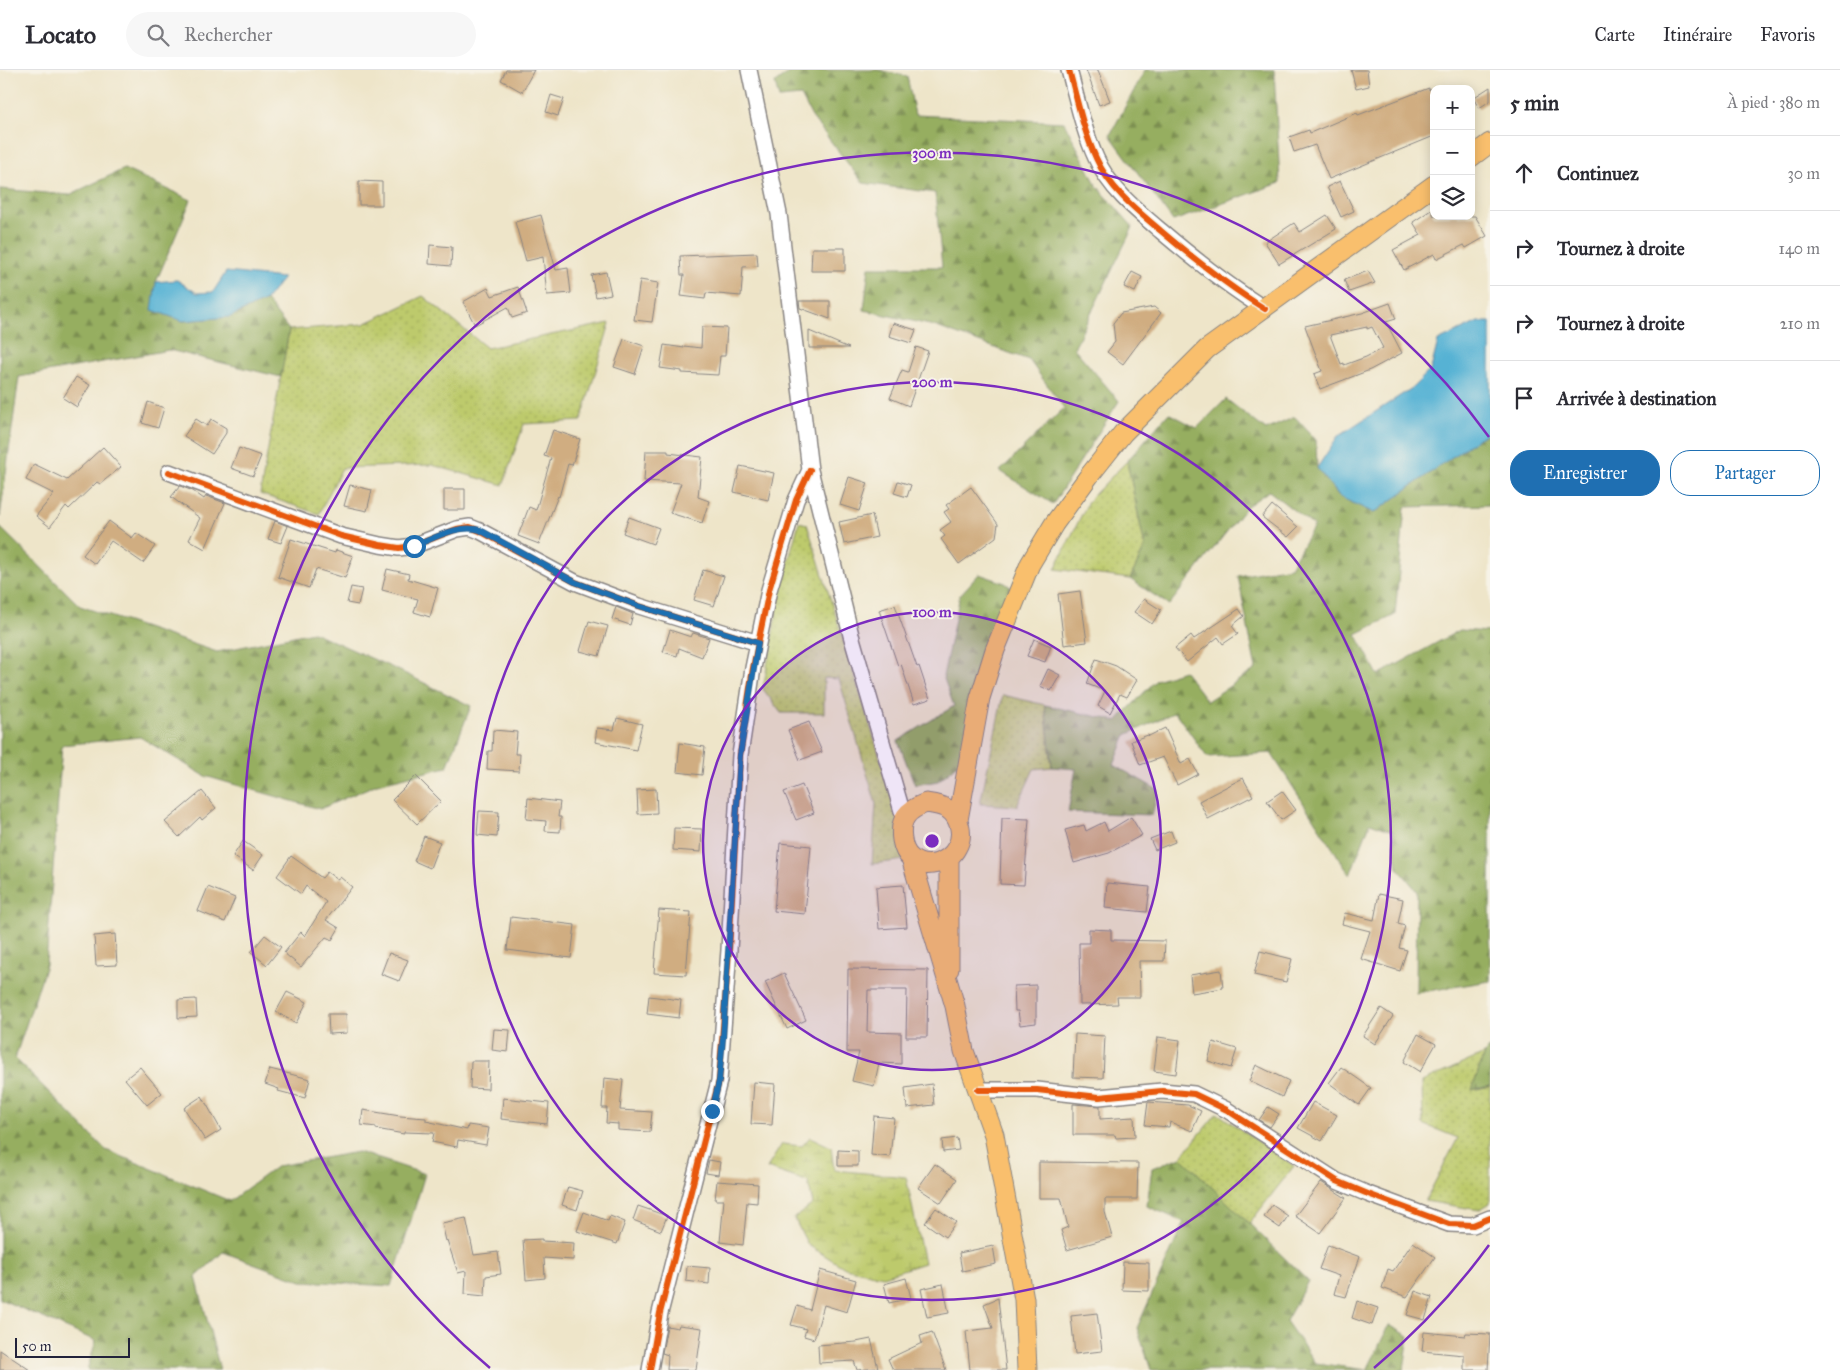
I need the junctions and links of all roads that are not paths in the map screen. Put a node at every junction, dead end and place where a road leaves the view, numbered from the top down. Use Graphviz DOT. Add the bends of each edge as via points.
graph roads {
  1 [pos="749,70"];
  2 [pos="1069,70"];
  3 [pos="1490,143"];
  4 [pos="1475,154"];
  5 [pos="1430,188"];
  6 [pos="1265,309"];
  7 [pos="810,470"];
  8 [pos="169,472"];
  9 [pos="758,643"];
  10 [pos="904,818"];
  11 [pos="958,820"];
  12 [pos="911,858"];
  13 [pos="949,858"];
  14 [pos="949,991"];
  15 [pos="978,1090"];
  16 [pos="1490,1218"];
  17 [pos="650,1370"];
  18 [pos="1027,1370"];
  1 -- 7 [label="street" via="779,214"];
  2 -- 6 [label="street" via="1083,122 1096,158 1109,181 1130,204 1186,252 1234,290"];
  3 -- 4 [label="main road"];
  5 -- 6 [label="main road"];
  6 -- 11 [label="main road" via="1208,349 1159,396 1123,433 1054,524 1030,564 995,650 980,698"];
  7 -- 9 [label="street" via="784,537"];
  7 -- 10 [label="street" via="851,635"];
  8 -- 9 [label="street" via="341,536 380,546 414,546 470,527 575,582 639,606"];
  9 -- 17 [label="street" via="740,755 719,1081 660,1313"];
  10 -- 11 [label="main road" via="914,807 926,802 949,810"];
  10 -- 12 [label="main road" via="901,831"];
  11 -- 13 [label="main road" via="961,834 958,847"];
  12 -- 13 [label="main road" via="923,864 937,864"];
  12 -- 14 [label="main road"];
  13 -- 14 [label="main road"];
  14 -- 15 [label="main road"];
  15 -- 16 [label="street" via="1037,1090 1099,1097 1162,1091 1194,1094 1227,1110 1337,1181 1360,1191 1448,1224 1473,1225"];
  15 -- 18 [label="main road" via="994,1135 1024,1299"];
}
